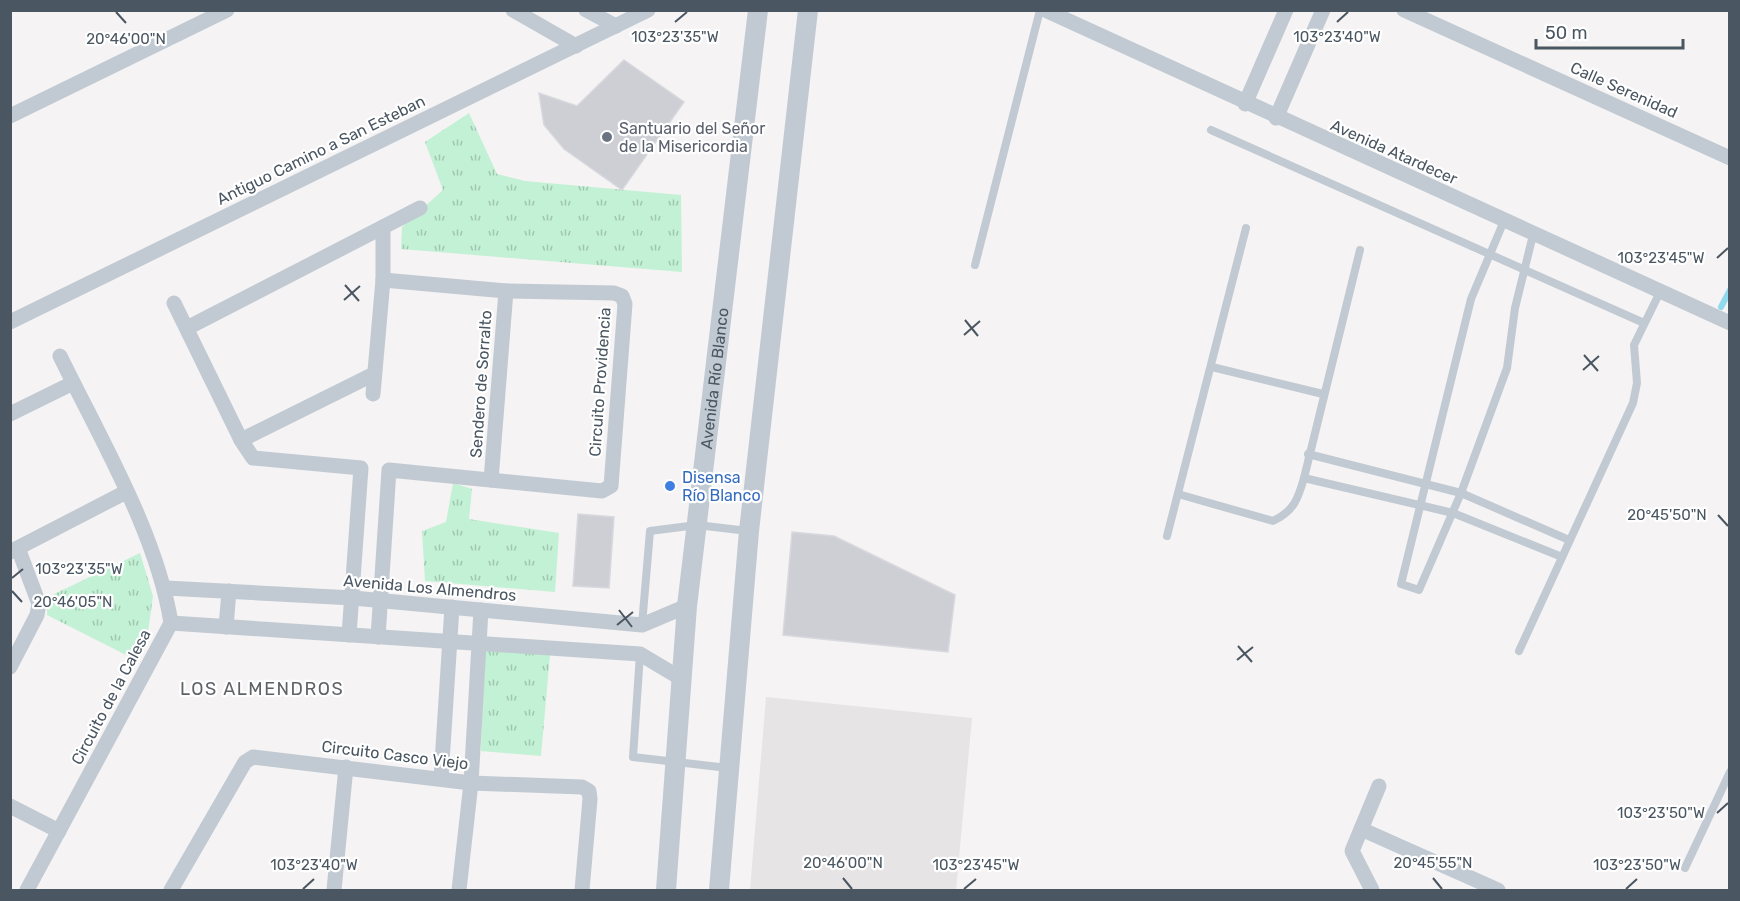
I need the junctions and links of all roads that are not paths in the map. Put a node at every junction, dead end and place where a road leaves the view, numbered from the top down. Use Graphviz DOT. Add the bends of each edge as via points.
graph roads {
  1 [pos="227,10"];
  2 [pos="513,10"];
  3 [pos="586,10"];
  4 [pos="648,10"];
  5 [pos="758,10"];
  6 [pos="808,10"];
  7 [pos="1040,10"];
  8 [pos="1045,10"];
  9 [pos="1286,10"];
  10 [pos="1323,10"];
  11 [pos="1404,10"];
  12 [pos="616,26"];
  13 [pos="576,46"];
  14 [pos="1245,104"];
  15 [pos="10,116"];
  16 [pos="1276,118"];
  17 [pos="1210,130"];
  18 [pos="1730,158"];
  19 [pos="420,208"];
  20 [pos="1504,221"];
  21 [pos="383,227"];
  22 [pos="1246,228"];
  23 [pos="1533,235"];
  24 [pos="1360,250"];
  25 [pos="1489,255"];
  26 [pos="975,265"];
  27 [pos="1524,269"];
  28 [pos="384,280"];
  29 [pos="506,291"];
  30 [pos="1660,292"];
  31 [pos="174,303"];
  32 [pos="10,322"];
  33 [pos="1644,323"];
  34 [pos="1730,324"];
  35 [pos="187,328"];
  36 [pos="60,356"];
  37 [pos="1212,367"];
  38 [pos="374,374"];
  39 [pos="73,383"];
  40 [pos="373,394"];
  41 [pos="1323,394"];
  42 [pos="10,414"];
  43 [pos="241,440"];
  44 [pos="1308,454"];
  45 [pos="1304,478"];
  46 [pos="491,480"];
  47 [pos="1425,482"];
  48 [pos="126,492"];
  49 [pos="1461,493"];
  50 [pos="1178,494"];
  51 [pos="1420,503"];
  52 [pos="1453,513"];
  53 [pos="697,525"];
  54 [pos="749,531"];
  55 [pos="1167,536"];
  56 [pos="1569,540"];
  57 [pos="14,550"];
  58 [pos="1562,557"];
  59 [pos="166,588"];
  60 [pos="229,591"];
  61 [pos="353,598"];
  62 [pos="381,601"];
  63 [pos="687,606"];
  64 [pos="452,608"];
  65 [pos="481,610"];
  66 [pos="171,623"];
  67 [pos="642,625"];
  68 [pos="226,627"];
  69 [pos="349,635"];
  70 [pos="378,637"];
  71 [pos="450,641"];
  72 [pos="480,642"];
  73 [pos="1519,651"];
  74 [pos="640,654"];
  75 [pos="10,667"];
  76 [pos="682,679"];
  77 [pos="675,764"];
  78 [pos="346,767"];
  79 [pos="728,768"];
  80 [pos="1730,771"];
  81 [pos="441,778"];
  82 [pos="471,783"];
  83 [pos="1379,786"];
  84 [pos="10,806"];
  85 [pos="1361,829"];
  86 [pos="59,831"];
  87 [pos="1685,868"];
  88 [pos="27,891"];
  89 [pos="171,891"];
  90 [pos="334,891"];
  91 [pos="459,891"];
  92 [pos="582,891"];
  93 [pos="666,891"];
  94 [pos="719,891"];
  95 [pos="1372,891"];
  96 [pos="1498,891"];
  1 -- 15 [label="street"];
  2 -- 13 [label="street"];
  3 -- 12 [label="street"];
  4 -- 12 [label="street, Antiguo Camino a San Esteban"];
  5 -- 53 [label="street, Avenida Río Blanco"];
  6 -- 54 [label="street"];
  7 -- 26 [label="lane"];
  8 -- 14 [label="street, Avenida Atardecer"];
  9 -- 14 [label="street"];
  10 -- 16 [label="street"];
  11 -- 18 [label="street, Calle Serenidad"];
  12 -- 13 [label="street, Antiguo Camino a San Esteban"];
  13 -- 32 [label="street, Antiguo Camino a San Esteban"];
  14 -- 16 [label="street, Avenida Atardecer"];
  16 -- 20 [label="street, Avenida Atardecer"];
  17 -- 25 [label="lane"];
  19 -- 21 [label="street"];
  20 -- 23 [label="street, Avenida Atardecer"];
  20 -- 25 [label="lane"];
  21 -- 28 [label="street"];
  21 -- 35 [label="street"];
  22 -- 37 [label="lane"];
  23 -- 27 [label="lane"];
  23 -- 30 [label="street, Avenida Atardecer"];
  24 -- 41 [label="lane"];
  25 -- 27 [label="lane"];
  25 -- 47 [label="lane" via="1471,299"];
  27 -- 33 [label="lane"];
  27 -- 49 [label="lane" via="1507,368"];
  28 -- 29 [label="street, Circuito Providencia"];
  28 -- 38 [label="street"];
  29 -- 46 [label="street, Sendero de Sorralto"];
  29 -- 46 [label="street, Circuito Providencia" via="614,293 622,296 625,304 610,486 602,491"];
  30 -- 33 [label="lane"];
  30 -- 34 [label="street, Avenida Atardecer"];
  31 -- 35 [label="street"];
  33 -- 56 [label="lane" via="1634,345 1637,383 1633,403"];
  35 -- 43 [label="street"];
  36 -- 39 [label="street, Circuito de la Calesa"];
  37 -- 41 [label="lane"];
  37 -- 50 [label="lane"];
  38 -- 40 [label="street"];
  38 -- 43 [label="street"];
  39 -- 42 [label="street"];
  39 -- 48 [label="street, Circuito de la Calesa"];
  41 -- 44 [label="lane"];
  43 -- 61 [label="street" via="253,458 263,461 360,468"];
  44 -- 45 [label="lane"];
  44 -- 47 [label="lane"];
  45 -- 50 [label="lane" via="1297,501 1288,513 1274,521"];
  45 -- 51 [label="lane"];
  46 -- 62 [label="street, Circuito Providencia" via="389,470"];
  47 -- 49 [label="lane"];
  47 -- 51 [label="lane"];
  48 -- 57 [label="street"];
  48 -- 59 [label="street, Circuito de la Calesa"];
  49 -- 52 [label="lane"];
  49 -- 56 [label="lane"];
  50 -- 55 [label="lane"];
  51 -- 52 [label="lane"];
  51 -- 52 [label="lane" via="1401,584 1419,590"];
  52 -- 58 [label="lane"];
  53 -- 54 [label="lane"];
  53 -- 63 [label="street, Avenida Río Blanco"];
  53 -- 67 [label="lane" via="650,531"];
  54 -- 79 [label="street"];
  56 -- 58 [label="lane"];
  57 -- 75 [label="street" via="39,604"];
  58 -- 73 [label="lane"];
  59 -- 60 [label="street, Avenida Los Almendros"];
  59 -- 66 [label="street, Circuito de la Calesa"];
  60 -- 61 [label="street, Avenida Los Almendros"];
  60 -- 68 [label="street"];
  61 -- 62 [label="street, Avenida Los Almendros"];
  61 -- 69 [label="street"];
  62 -- 64 [label="street, Avenida Los Almendros"];
  62 -- 70 [label="street"];
  63 -- 67 [label="street, Avenida Los Almendros"];
  63 -- 76 [label="street, Avenida Río Blanco"];
  64 -- 65 [label="street, Avenida Los Almendros"];
  64 -- 71 [label="street"];
  65 -- 67 [label="street, Avenida Los Almendros"];
  65 -- 72 [label="street"];
  66 -- 68 [label="street"];
  66 -- 86 [label="street, Circuito de la Calesa"];
  68 -- 69 [label="street"];
  69 -- 70 [label="street"];
  70 -- 71 [label="street"];
  71 -- 72 [label="street"];
  71 -- 81 [label="street"];
  72 -- 74 [label="street"];
  72 -- 82 [label="street"];
  74 -- 76 [label="street"];
  74 -- 77 [label="lane" via="633,757"];
  76 -- 77 [label="street, Avenida Río Blanco"];
  77 -- 79 [label="lane"];
  77 -- 93 [label="street, Avenida Río Blanco"];
  78 -- 81 [label="street, Circuito Casco Viejo"];
  78 -- 89 [label="street, Circuito Casco Viejo" via="253,757 245,762"];
  78 -- 90 [label="street"];
  79 -- 94 [label="street"];
  80 -- 87 [label="lane"];
  81 -- 82 [label="street, Circuito Casco Viejo"];
  82 -- 91 [label="street"];
  82 -- 92 [label="street, Circuito Casco Viejo" via="582,787 589,791"];
  83 -- 85 [label="street"];
  84 -- 86 [label="street"];
  85 -- 95 [label="street" via="1352,851"];
  85 -- 96 [label="street"];
  86 -- 88 [label="street, Circuito de la Calesa"];
}
